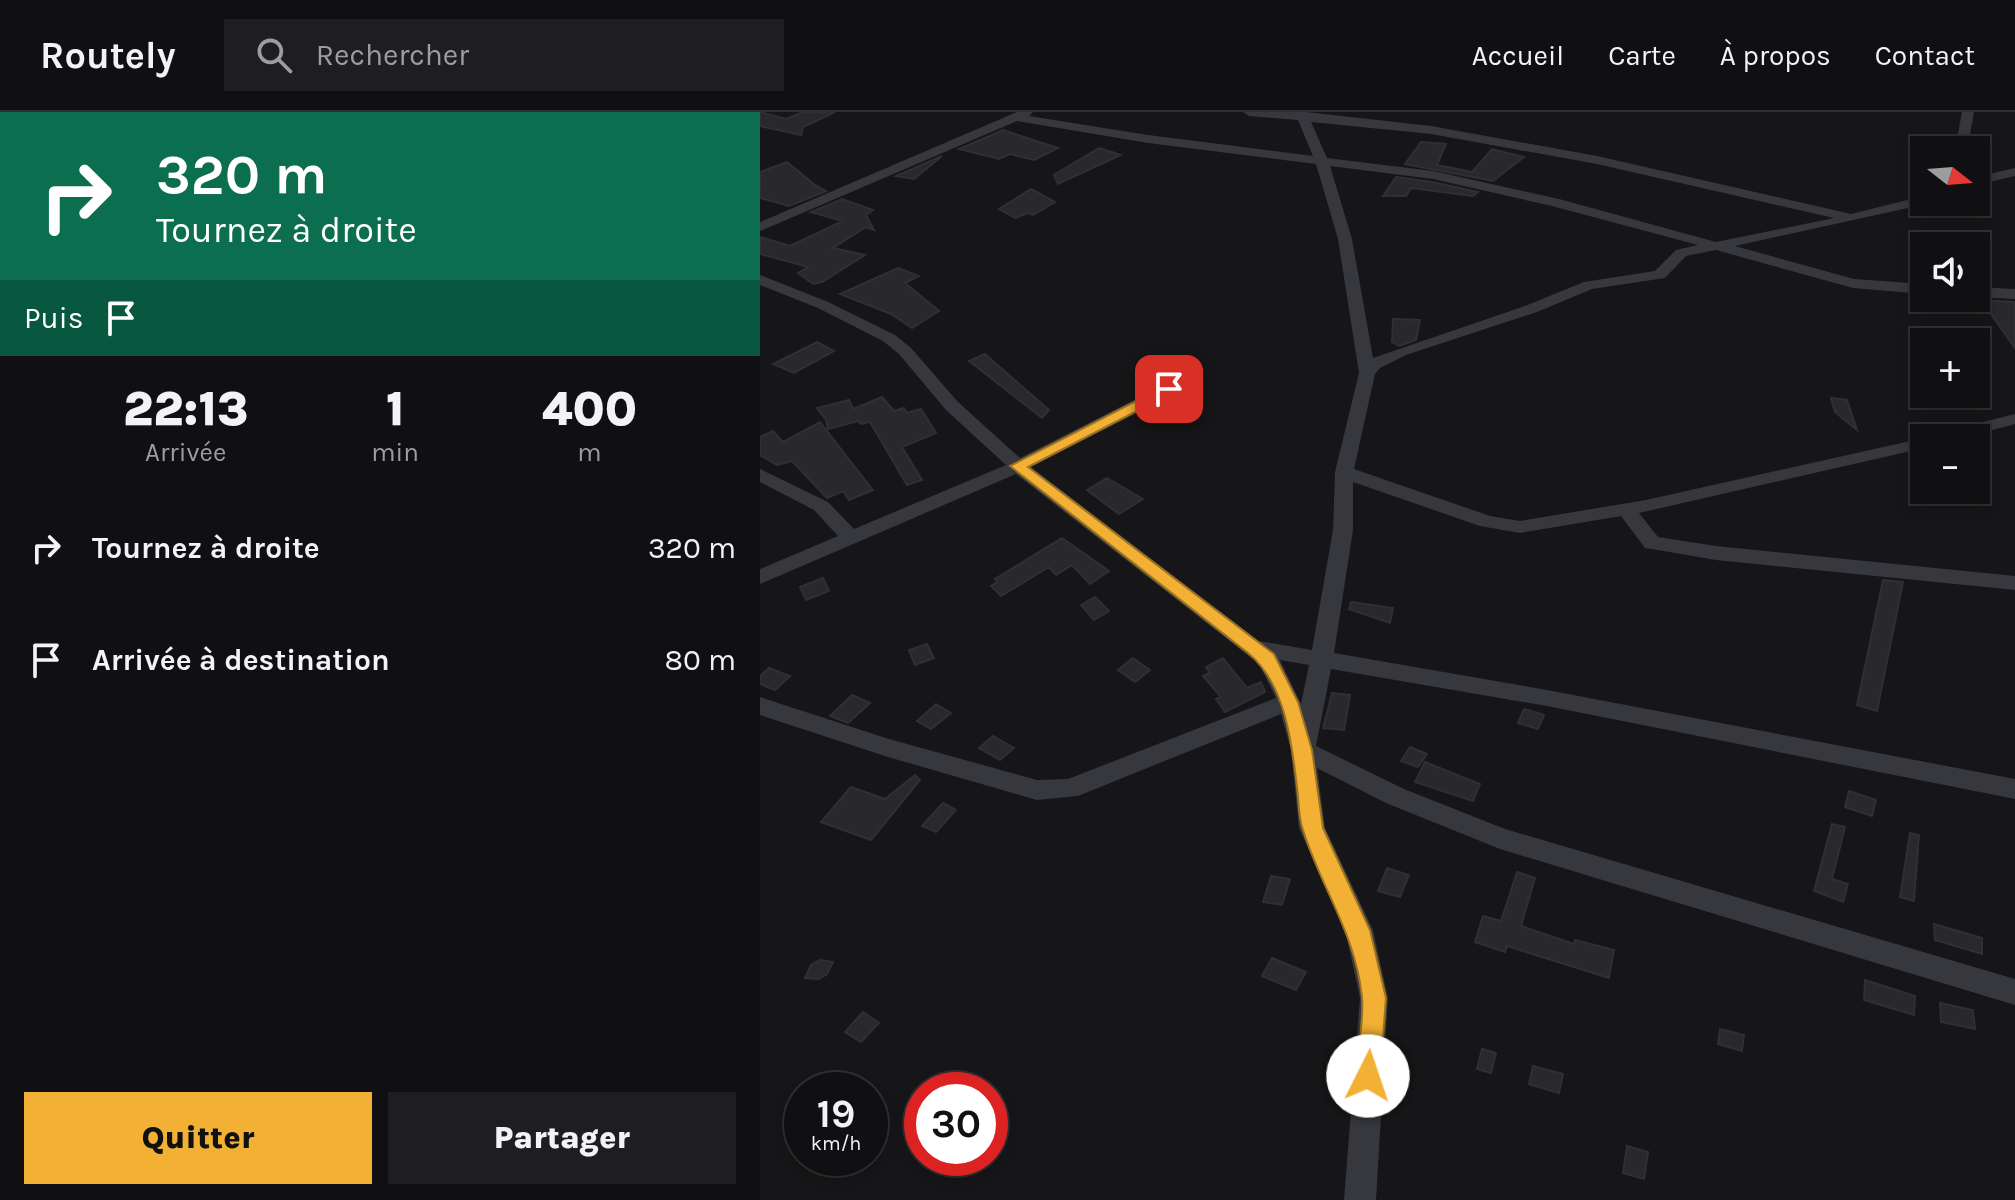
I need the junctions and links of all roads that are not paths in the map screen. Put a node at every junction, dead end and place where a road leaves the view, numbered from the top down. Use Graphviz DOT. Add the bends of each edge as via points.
graph roads {
  1 [pos="1249,112"];
  2 [pos="1968,112"];
  3 [pos="1301,114"];
  4 [pos="1021,115"];
  5 [pos="1964,136"];
  6 [pos="1324,161"];
  7 [pos="2015,172"];
  8 [pos="1990,178"];
  9 [pos="1910,204"];
  10 [pos="760,210"];
  11 [pos="779,218"];
  12 [pos="1854,218"];
  13 [pos="760,227"];
  14 [pos="1711,247"];
  15 [pos="760,280"];
  16 [pos="1910,288"];
  17 [pos="1990,293"];
  18 [pos="2015,294"];
  19 [pos="1367,373"];
  20 [pos="1195,376"];
  21 [pos="2015,419"];
  22 [pos="1990,426"];
  23 [pos="1910,446"];
  24 [pos="1018,466"];
  25 [pos="1344,472"];
  26 [pos="760,475"];
  27 [pos="1626,510"];
  28 [pos="851,538"];
  29 [pos="760,577"];
  30 [pos="2015,583"];
  31 [pos="1255,648"];
  32 [pos="1322,658"];
  33 [pos="1289,702"];
  34 [pos="760,706"];
  35 [pos="1303,750"];
  36 [pos="2015,789"];
  37 [pos="2015,992"];
  38 [pos="1360,1200"];
  1 -- 3 [label="street"];
  2 -- 5 [label="street"];
  3 -- 6 [label="street"];
  3 -- 12 [label="street" via="1431,130 1597,160"];
  4 -- 6 [label="street"];
  4 -- 11 [label="street"];
  6 -- 14 [label="street" via="1433,175 1539,198"];
  6 -- 19 [label="street" via="1343,224"];
  7 -- 8 [label="street"];
  9 -- 12 [label="street"];
  10 -- 11 [label="street"];
  11 -- 13 [label="street"];
  12 -- 14 [label="street"];
  14 -- 16 [label="street" via="1853,283"];
  14 -- 19 [label="street" via="1675,256 1660,275 1589,285 1429,340 1374,364"];
  15 -- 24 [label="street" via="889,338"];
  17 -- 18 [label="street"];
  19 -- 25 [label="street"];
  20 -- 24 [label="street"];
  21 -- 22 [label="street"];
  23 -- 27 [label="street"];
  24 -- 28 [label="street"];
  24 -- 31 [label="street"];
  25 -- 27 [label="street" via="1520,527"];
  25 -- 32 [label="street" via="1343,530"];
  26 -- 28 [label="street" via="821,506"];
  27 -- 30 [label="street" via="1652,543"];
  28 -- 29 [label="street"];
  31 -- 32 [label="street"];
  31 -- 33 [label="street" via="1268,659"];
  32 -- 35 [label="street"];
  32 -- 36 [label="street"];
  33 -- 34 [label="street" via="1053,791 888,748"];
  33 -- 35 [label="street"];
  35 -- 37 [label="street" via="1395,796 1500,838"];
  35 -- 38 [label="street" via="1312,828 1359,930 1374,998"];
}
